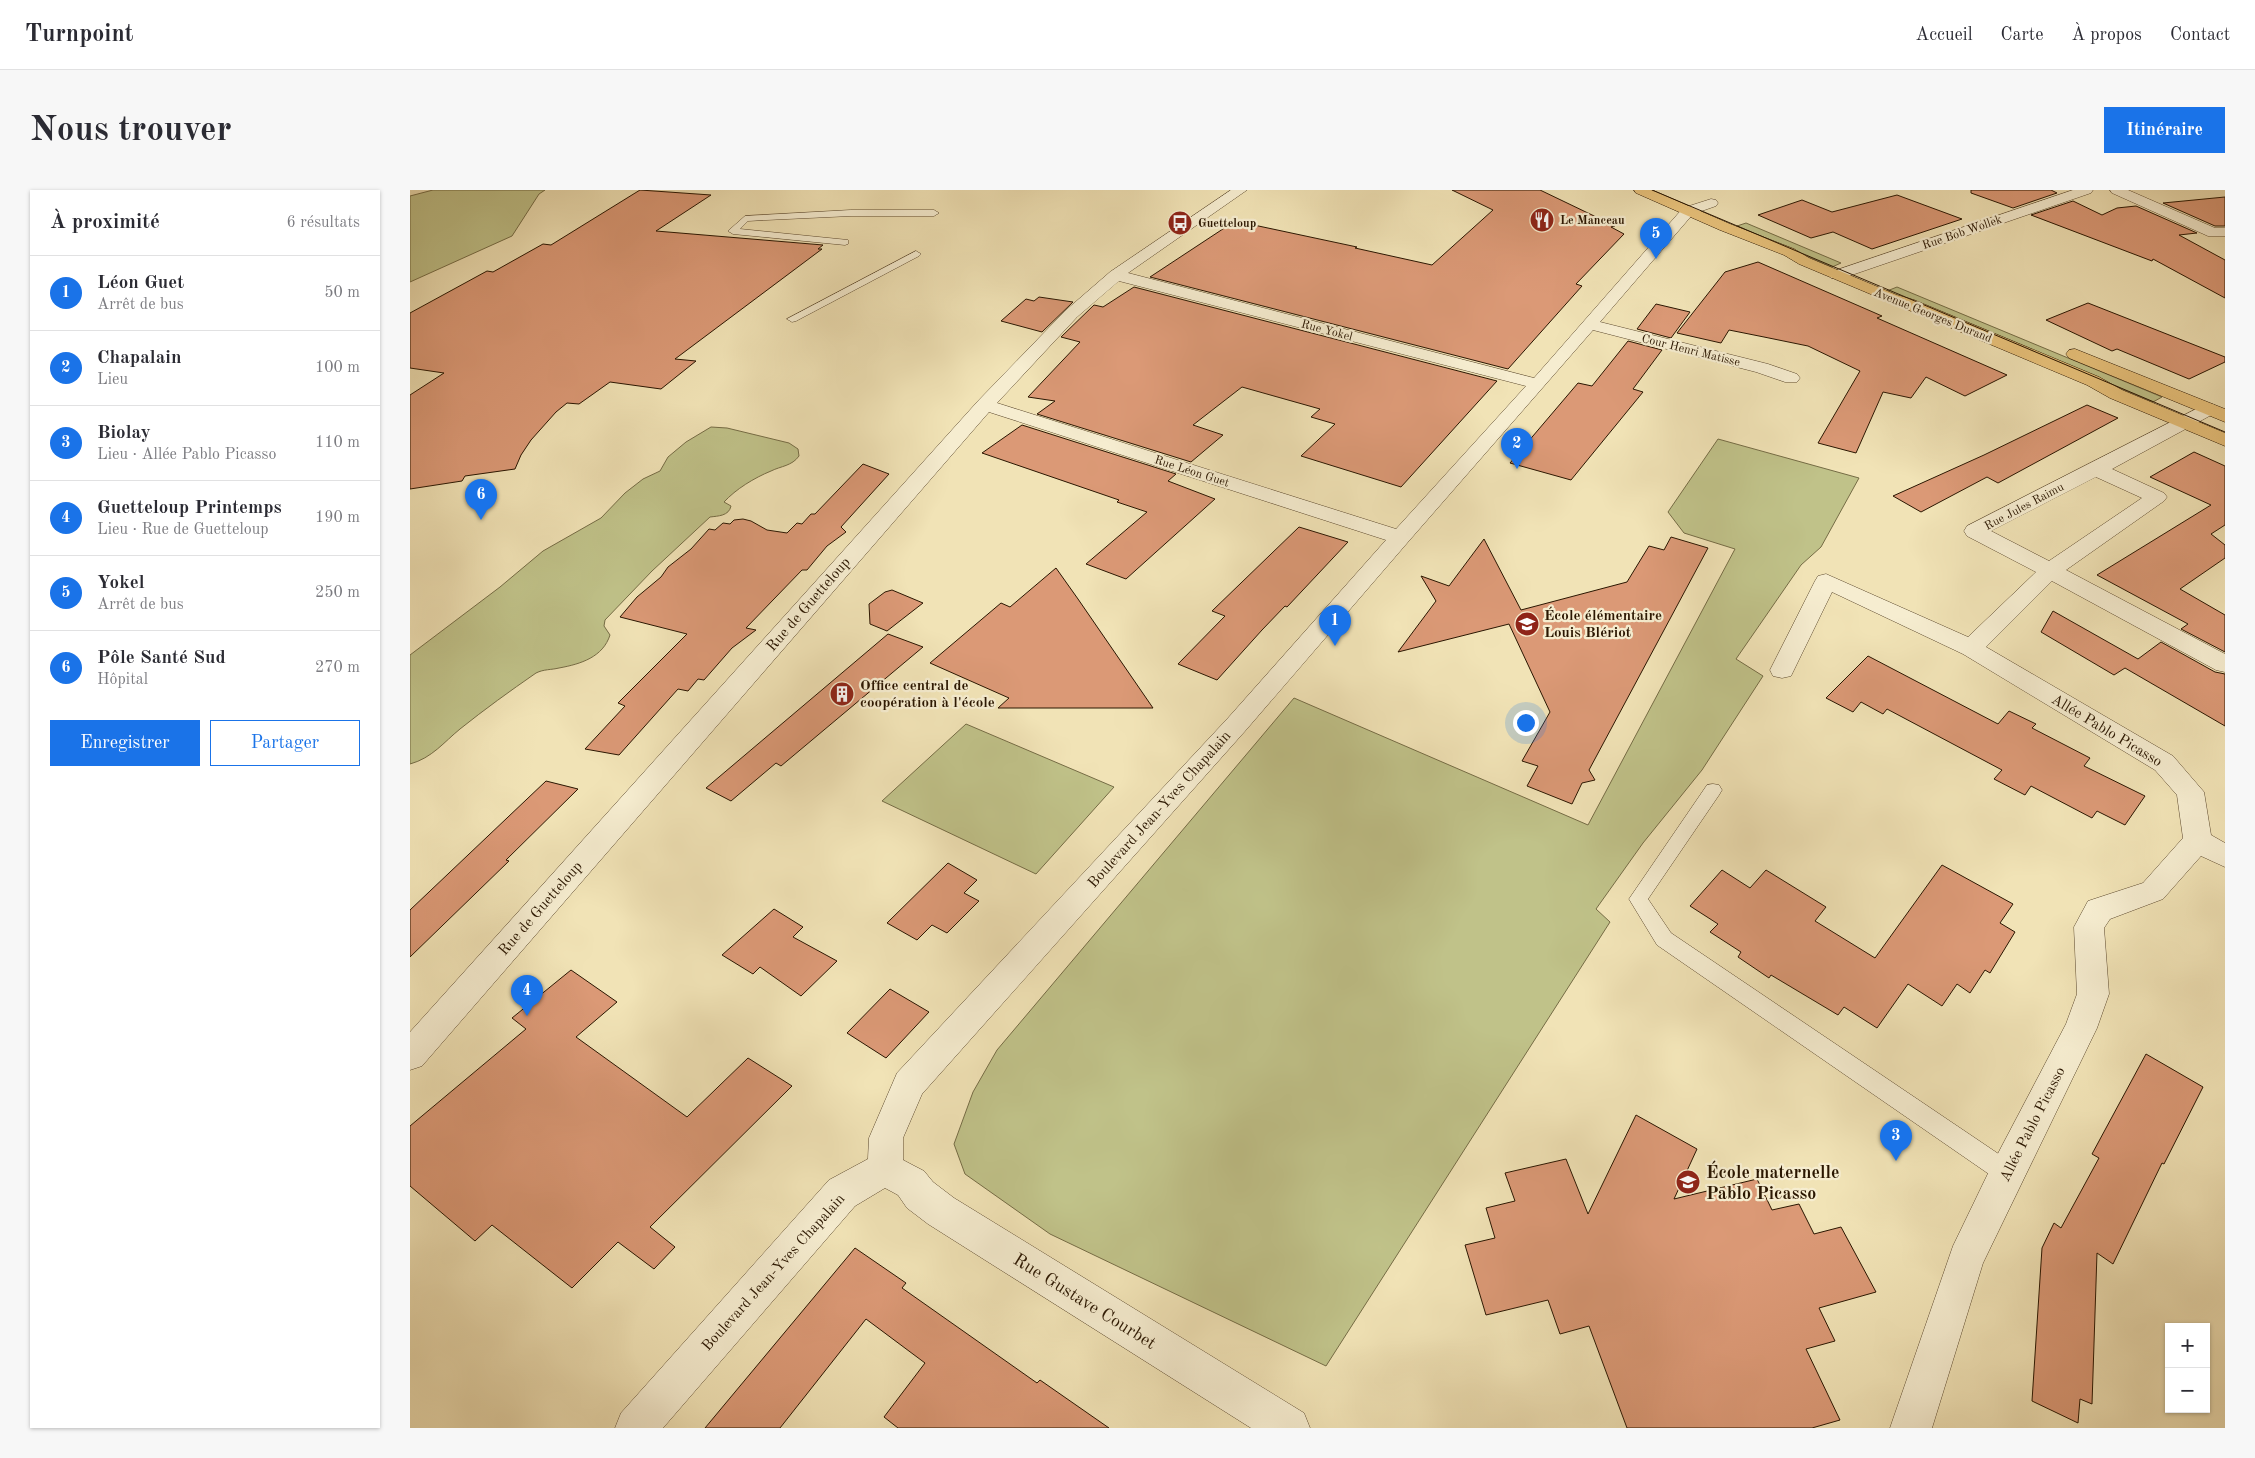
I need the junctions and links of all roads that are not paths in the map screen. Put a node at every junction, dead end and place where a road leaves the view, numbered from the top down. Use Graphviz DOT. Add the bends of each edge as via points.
graph roads {
  1 [pos="1240,190"];
  2 [pos="1641,190"];
  3 [pos="2086,190"];
  4 [pos="2118,190"];
  5 [pos="1711,203"];
  6 [pos="1691,204"];
  7 [pos="1726,210"];
  8 [pos="934,213"];
  9 [pos="838,215"];
  10 [pos="1757,222"];
  11 [pos="2225,232"];
  12 [pos="804,239"];
  13 [pos="1801,241"];
  14 [pos="845,242"];
  15 [pos="916,254"];
  16 [pos="1836,255"];
  17 [pos="1863,266"];
  18 [pos="1116,275"];
  19 [pos="1837,275"];
  20 [pos="1885,275"];
  21 [pos="792,319"];
  22 [pos="1590,324"];
  23 [pos="2062,348"];
  24 [pos="1791,378"];
  25 [pos="1538,384"];
  26 [pos="984,405"];
  27 [pos="2216,412"];
  28 [pos="2184,422"];
  29 [pos="2225,440"];
  30 [pos="2095,469"];
  31 [pos="1400,537"];
  32 [pos="2050,571"];
  33 [pos="1971,648"];
  34 [pos="2225,664"];
  35 [pos="1782,670"];
  36 [pos="1713,790"];
  37 [pos="2198,841"];
  38 [pos="2225,856"];
  39 [pos="410,1055"];
  40 [pos="885,1169"];
  41 [pos="2006,1174"];
  42 [pos="636,1428"];
  43 [pos="1289,1428"];
  44 [pos="1911,1428"];
  1 -- 18 [label="street, Rue de Guetteloup"];
  2 -- 6 [label="main road, Avenue Georges Durand"];
  3 -- 17 [label="street, Rue Bob Wollek"];
  4 -- 11 [label="street" via="2213,233"];
  5 -- 6 [label="street, Boulevard Jean-Yves Chapalain"];
  5 -- 7 [label="main road"];
  6 -- 19 [label="main road, Avenue Georges Durand"];
  6 -- 22 [label="street, Boulevard Jean-Yves Chapalain"];
  8 -- 9 [label="lane"];
  9 -- 12 [label="lane"];
  9 -- 12 [label="lane" via="745,220 733,231"];
  10 -- 13 [label="main road"];
  12 -- 14 [label="lane"];
  15 -- 21 [label="lane"];
  16 -- 17 [label="main road, Avenue Georges Durand"];
  17 -- 19 [label="street, Rue Bob Wollek"];
  17 -- 20 [label="main road, Avenue Georges Durand"];
  18 -- 25 [label="street, Rue Yokel"];
  18 -- 26 [label="street, Rue de Guetteloup" via="1071,314"];
  19 -- 28 [label="main road, Avenue Georges Durand"];
  22 -- 24 [label="street, Cour Henri Matisse"];
  22 -- 25 [label="street, Boulevard Jean-Yves Chapalain"];
  23 -- 27 [label="main road"];
  25 -- 31 [label="street, Boulevard Jean-Yves Chapalain"];
  26 -- 31 [label="street, Rue Léon Guet"];
  26 -- 39 [label="street, Rue de Guetteloup"];
  27 -- 28 [label="street, Rue Jules Raimu"];
  28 -- 29 [label="main road, Avenue Georges Durand"];
  28 -- 30 [label="street, Rue Jules Raimu"];
  30 -- 32 [label="street" via="2157,497"];
  30 -- 32 [label="street, Rue Jules Raimu" via="1975,531"];
  31 -- 40 [label="street, Boulevard Jean-Yves Chapalain" via="1237,724 909,1084 886,1138"];
  32 -- 33 [label="street"];
  32 -- 34 [label="street, Rue Jules Raimu"];
  33 -- 35 [label="street, Allée Pablo Picasso" via="1826,581"];
  33 -- 37 [label="street, Allée Pablo Picasso" via="2164,763 2190,792"];
  36 -- 41 [label="lane" via="1638,899 1664,939"];
  37 -- 38 [label="street"];
  37 -- 41 [label="street, Allée Pablo Picasso" via="2153,891 2099,910 2089,927 2093,994 2081,1028"];
  40 -- 42 [label="street, Boulevard Jean-Yves Chapalain" via="842,1193"];
  40 -- 43 [label="street, Rue Gustave Courbet" via="911,1183 941,1211"];
  41 -- 44 [label="street, Allée Pablo Picasso" via="1966,1260"];
}
